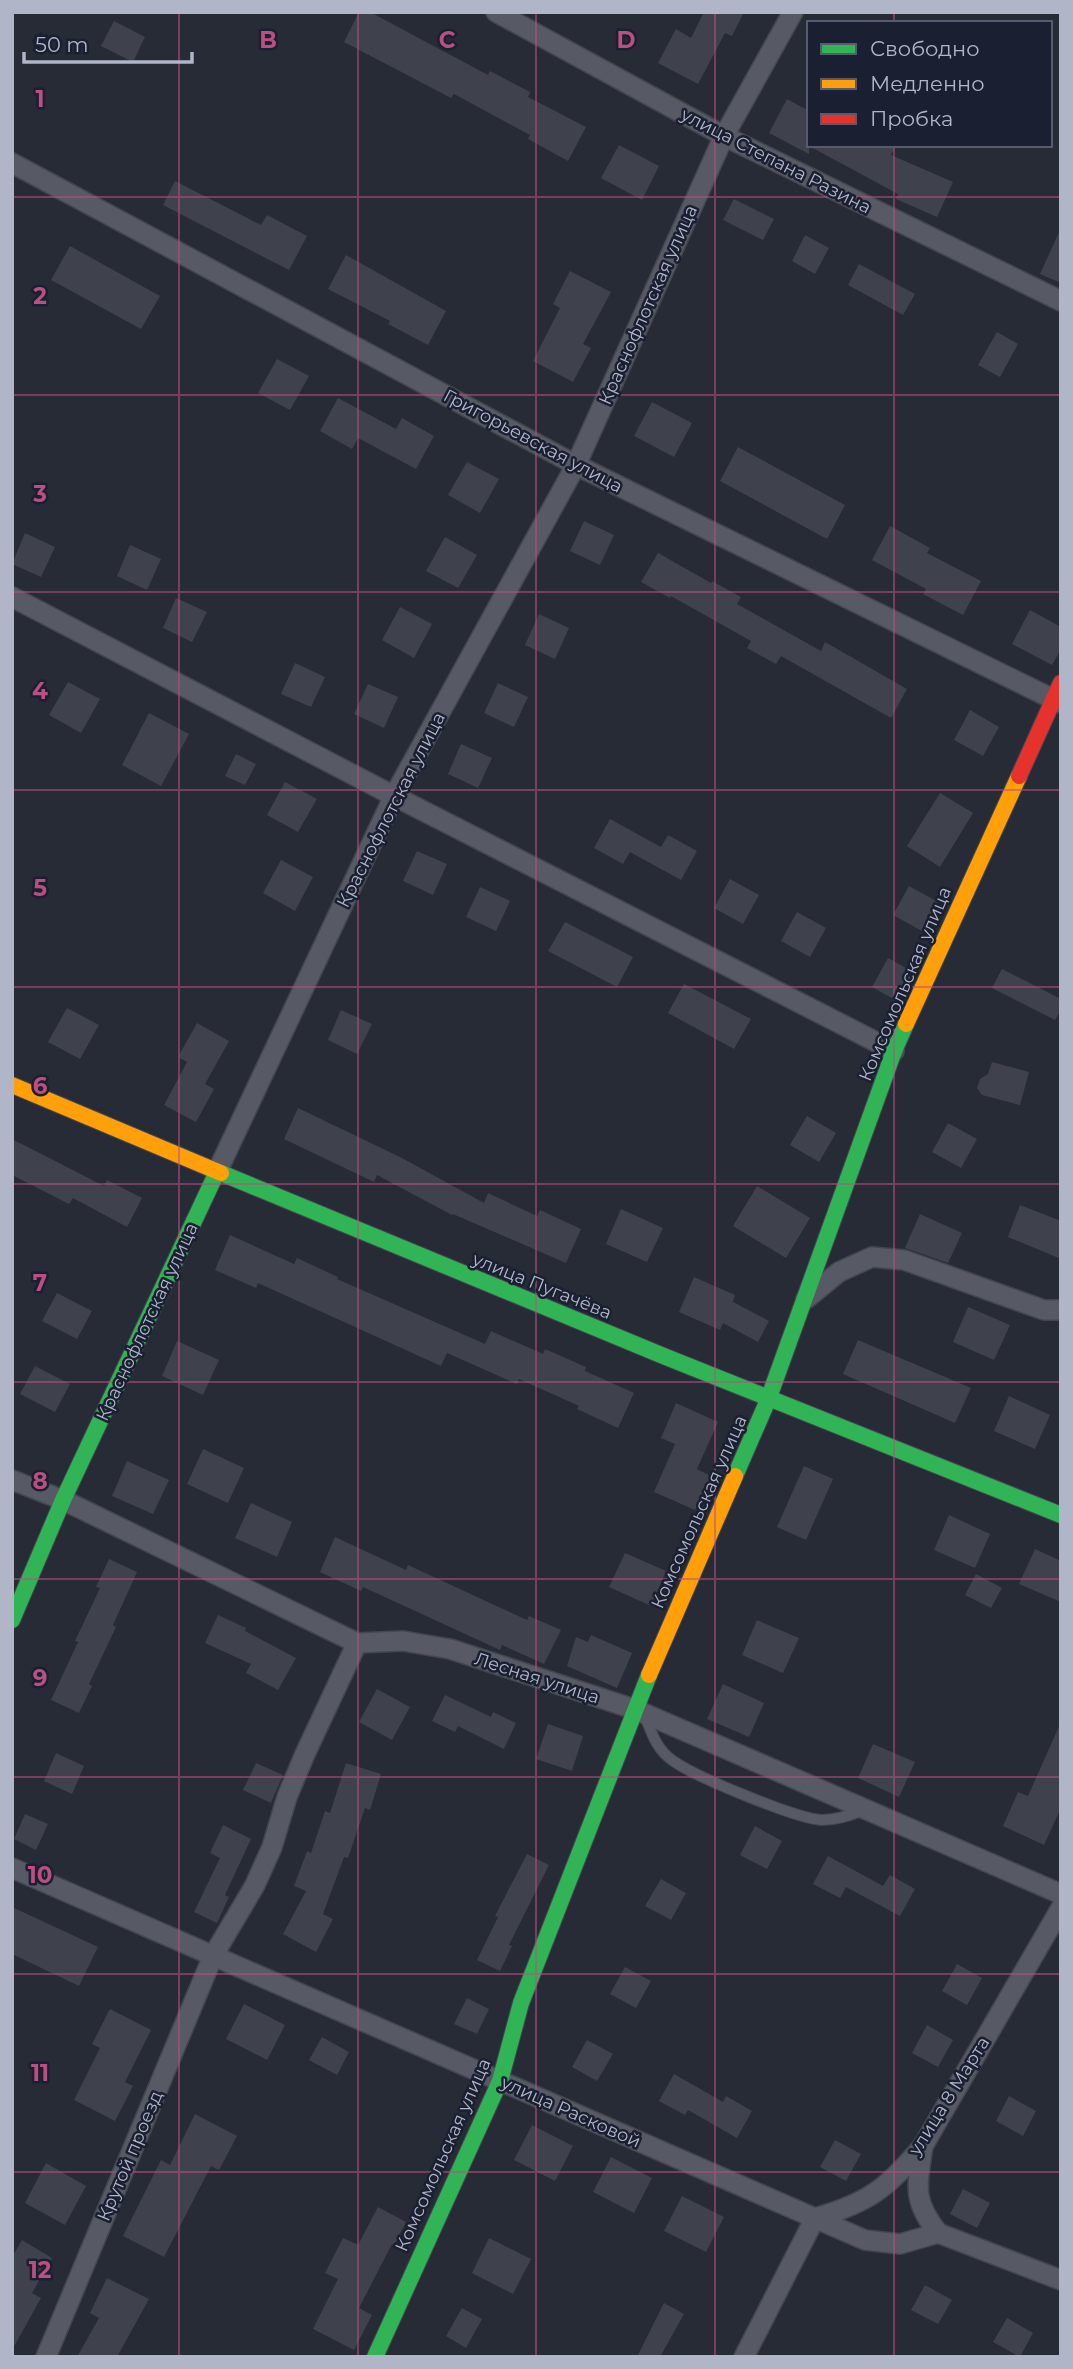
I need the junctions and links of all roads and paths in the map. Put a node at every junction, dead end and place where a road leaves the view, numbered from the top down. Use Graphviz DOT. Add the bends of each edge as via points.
graph roads {
  1 [pos="496,12"];
  2 [pos="793,12"];
  3 [pos="724,136"];
  4 [pos="12,163"];
  5 [pos="1061,302"];
  6 [pos="576,465"];
  7 [pos="12,597"];
  8 [pos="1058,695"];
  9 [pos="394,796"];
  10 [pos="894,1051"];
  11 [pos="12,1085"];
  12 [pos="217,1172"];
  13 [pos="806,1299"];
  14 [pos="1061,1310"];
  15 [pos="768,1400"];
  16 [pos="12,1480"];
  17 [pos="63,1500"];
  18 [pos="1061,1516"];
  19 [pos="12,1620"];
  20 [pos="357,1643"];
  21 [pos="639,1712"];
  22 [pos="865,1810"];
  23 [pos="12,1868"];
  24 [pos="1061,1894"];
  25 [pos="1061,1909"];
  26 [pos="213,1956"];
  27 [pos="500,2081"];
  28 [pos="923,2146"];
  29 [pos="815,2218"];
  30 [pos="938,2234"];
  31 [pos="1061,2280"];
  32 [pos="46,2357"];
  33 [pos="374,2357"];
  34 [pos="744,2357"];
  1 -- 3 [label="street, улица Степана Разина"];
  2 -- 3 [label="street, Краснофлотская улица"];
  3 -- 5 [label="street, улица Степана Разина"];
  3 -- 6 [label="street, Краснофлотская улица"];
  4 -- 6 [label="street, Григорьевская улица"];
  6 -- 8 [label="street, Григорьевская улица"];
  6 -- 9 [label="street, Краснофлотская улица"];
  7 -- 9 [label="street"];
  8 -- 10 [label="street, Комсомольская улица"];
  9 -- 10 [label="street"];
  9 -- 12 [label="street, Краснофлотская улица"];
  10 -- 13 [label="street, Комсомольская улица"];
  11 -- 12 [label="street, улица Пугачёва"];
  12 -- 15 [label="street, улица Пугачёва"];
  12 -- 17 [label="street, Краснофлотская улица"];
  13 -- 14 [label="street" via="839,1272 872,1257 904,1260 1044,1310"];
  13 -- 15 [label="street, Комсомольская улица"];
  15 -- 18 [label="street, улица Пугачёва"];
  15 -- 21 [label="street, Комсомольская улица"];
  16 -- 17 [label="street, Лесная улица"];
  17 -- 19 [label="street, Краснофлотская улица"];
  17 -- 20 [label="street, Лесная улица"];
  20 -- 21 [label="street, Лесная улица" via="404,1640 450,1649"];
  20 -- 26 [label="street, Крутой проезд" via="305,1754 255,1885"];
  21 -- 22 [label="street, Лесная улица"];
  21 -- 22 [label="lane" via="670,1759 694,1773 820,1820"];
  21 -- 27 [label="street, Комсомольская улица" via="521,2003"];
  22 -- 24 [label="street, Лесная улица"];
  23 -- 26 [label="street, улица Расковой"];
  25 -- 28 [label="street, улица 8 Марта"];
  26 -- 27 [label="street, улица Расковой"];
  26 -- 32 [label="street, Крутой проезд"];
  27 -- 29 [label="street, улица Расковой"];
  27 -- 33 [label="street, Комсомольская улица"];
  28 -- 29 [label="street, улица 8 Марта" via="876,2194"];
  28 -- 30 [label="street" via="918,2197 924,2216"];
  29 -- 30 [label="street, улица Расковой" via="865,2240 900,2244"];
  29 -- 34 [label="street"];
  30 -- 31 [label="street"];
}
